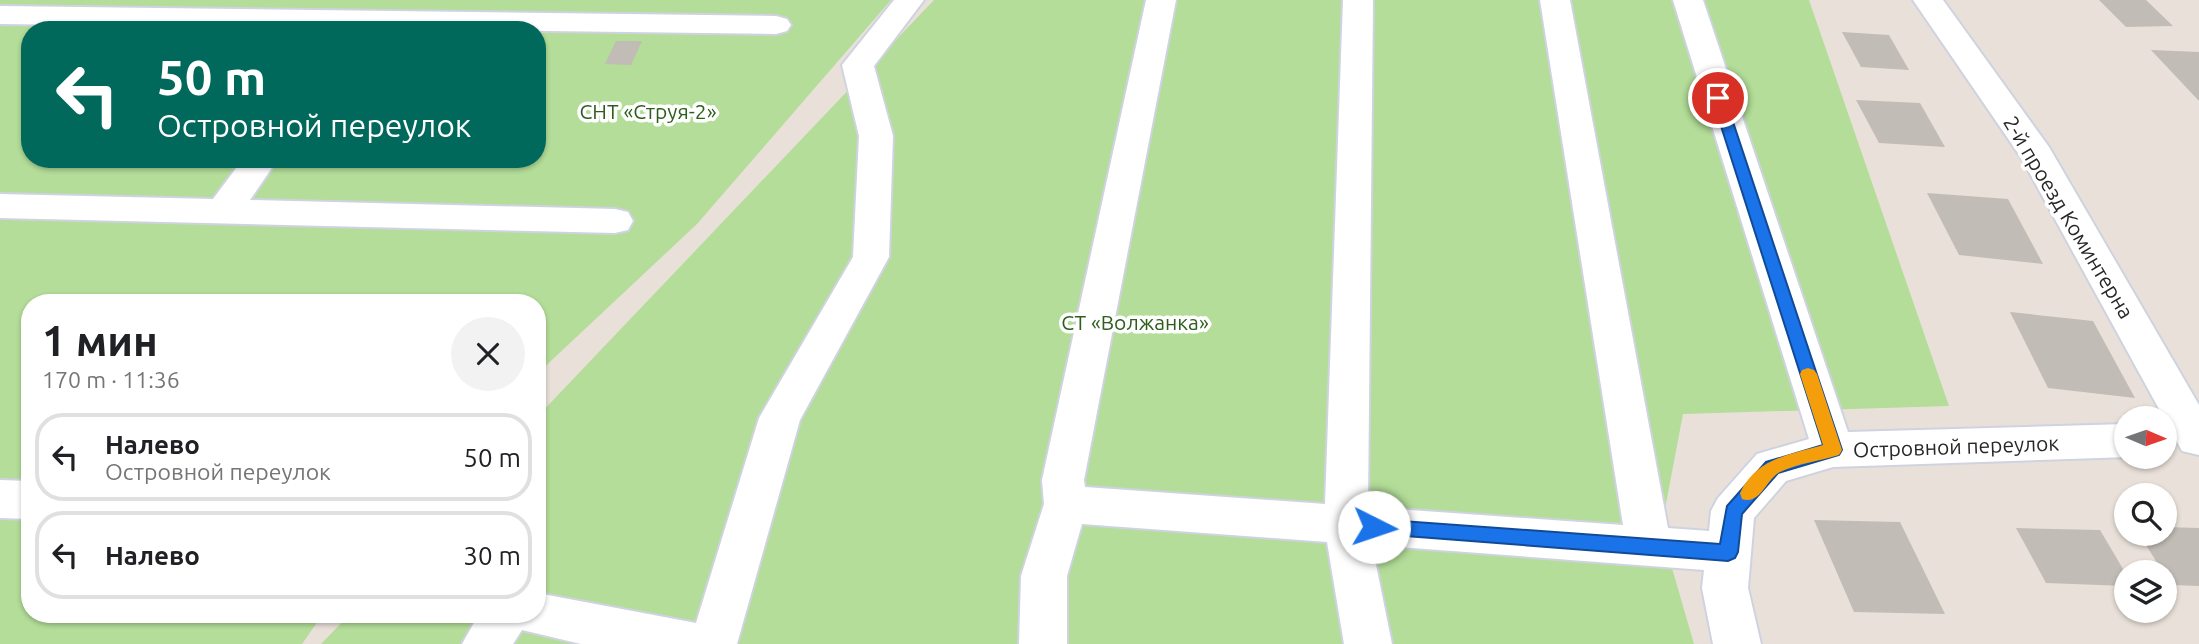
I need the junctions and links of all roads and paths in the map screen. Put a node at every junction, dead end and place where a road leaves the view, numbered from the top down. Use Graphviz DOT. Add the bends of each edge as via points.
graph roads {
  1 [pos="909,0"];
  2 [pos="1161,0"];
  3 [pos="1358,0"];
  4 [pos="1555,0"];
  5 [pos="1688,0"];
  6 [pos="1928,0"];
  7 [pos="0,15"];
  8 [pos="365,17"];
  9 [pos="776,25"];
  10 [pos="254,168"];
  11 [pos="0,206"];
  12 [pos="223,211"];
  13 [pos="615,220"];
  14 [pos="2187,439"];
  15 [pos="2114,441"];
  16 [pos="1833,450"];
  17 [pos="0,499"];
  18 [pos="21,500"];
  19 [pos="1066,505"];
  20 [pos="1346,525"];
  21 [pos="1649,547"];
  22 [pos="1728,552"];
  23 [pos="546,616"];
  24 [pos="500,623"];
  25 [pos="486,644"];
  26 [pos="692,644"];
  27 [pos="713,644"];
  28 [pos="1043,644"];
  29 [pos="1368,644"];
  30 [pos="1737,644"];
  1 -- 27 [label="street" via="858,65 876,136 871,257 780,418"];
  2 -- 19 [label="street" via="1063,480"];
  3 -- 20 [label="street"];
  4 -- 21 [label="street"];
  5 -- 16 [label="street"];
  6 -- 14 [label="street, 2-й проезд Коминтерна" via="2037,155"];
  7 -- 8 [label="street"];
  8 -- 9 [label="street"];
  10 -- 12 [label="street"];
  11 -- 12 [label="street"];
  12 -- 13 [label="street"];
  15 -- 16 [label="street, Островной переулок"];
  16 -- 22 [label="street, Островной переулок" via="1772,467 1733,511"];
  17 -- 18 [label="street"];
  19 -- 20 [label="street"];
  19 -- 28 [label="street" via="1044,576"];
  20 -- 21 [label="street"];
  20 -- 29 [label="street"];
  21 -- 22 [label="street"];
  22 -- 30 [label="street, Островной переулок" via="1726,588"];
  23 -- 26 [label="street"];
  24 -- 25 [label="street"];
}
